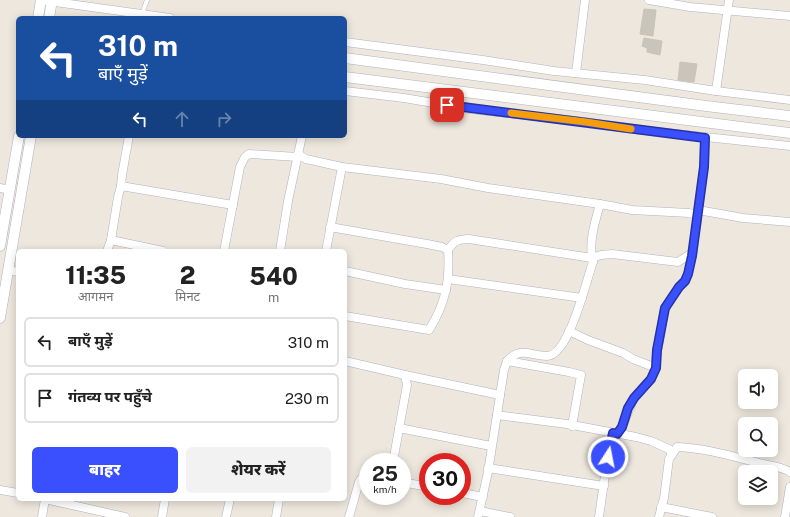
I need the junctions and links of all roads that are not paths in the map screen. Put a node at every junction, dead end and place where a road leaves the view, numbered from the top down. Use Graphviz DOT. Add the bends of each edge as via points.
graph roads {
  1 [pos="41,0"];
  2 [pos="147,0"];
  3 [pos="649,0"];
  4 [pos="729,0"];
  5 [pos="52,1"];
  6 [pos="583,1"];
  7 [pos="728,11"];
  8 [pos="142,14"];
  9 [pos="39,16"];
  10 [pos="49,16"];
  11 [pos="156,16"];
  12 [pos="790,16"];
  13 [pos="347,42"];
  14 [pos="347,58"];
  15 [pos="576,73"];
  16 [pos="347,77"];
  17 [pos="347,91"];
  18 [pos="716,91"];
  19 [pos="790,100"];
  20 [pos="790,116"];
  21 [pos="790,133"];
  22 [pos="18,138"];
  23 [pos="31,138"];
  24 [pos="129,138"];
  25 [pos="302,138"];
  26 [pos="705,138"];
  27 [pos="790,146"];
  28 [pos="298,155"];
  29 [pos="342,167"];
  30 [pos="121,186"];
  31 [pos="5,189"];
  32 [pos="600,204"];
  33 [pos="233,205"];
  34 [pos="698,213"];
  35 [pos="790,222"];
  36 [pos="330,227"];
  37 [pos="111,240"];
  38 [pos="0,246"];
  39 [pos="109,249"];
  40 [pos="154,249"];
  41 [pos="224,249"];
  42 [pos="280,249"];
  43 [pos="326,249"];
  44 [pos="448,250"];
  45 [pos="692,252"];
  46 [pos="592,258"];
  47 [pos="9,270"];
  48 [pos="347,271"];
  49 [pos="448,279"];
  50 [pos="446,290"];
  51 [pos="582,298"];
  52 [pos="347,316"];
  53 [pos="0,318"];
  54 [pos="570,331"];
  55 [pos="507,361"];
  56 [pos="347,362"];
  57 [pos="656,368"];
  58 [pos="405,376"];
  59 [pos="500,395"];
  60 [pos="497,414"];
  61 [pos="572,426"];
  62 [pos="399,428"];
  63 [pos="615,434"];
  64 [pos="491,446"];
  65 [pos="395,453"];
  66 [pos="672,455"];
  67 [pos="488,468"];
  68 [pos="790,472"];
  69 [pos="359,482"];
  70 [pos="604,486"];
  71 [pos="790,487"];
  72 [pos="0,490"];
  73 [pos="16,493"];
  74 [pos="471,495"];
  75 [pos="482,497"];
  76 [pos="45,501"];
  77 [pos="54,501"];
  78 [pos="165,501"];
  79 [pos="230,501"];
  80 [pos="280,501"];
  81 [pos="661,507"];
  82 [pos="479,514"];
  83 [pos="42,517"];
  84 [pos="125,517"];
  85 [pos="162,517"];
  86 [pos="226,517"];
  87 [pos="276,517"];
  88 [pos="349,517"];
  89 [pos="510,517"];
  90 [pos="599,517"];
  91 [pos="659,517"];
  92 [pos="712,517"];
  93 [pos="785,517"];
  1 -- 5 [label="street"];
  1 -- 9 [label="street"];
  2 -- 8 [label="lane"];
  3 -- 7 [label="street"];
  4 -- 7 [label="street"];
  5 -- 8 [label="street"];
  5 -- 10 [label="street"];
  6 -- 15 [label="street"];
  7 -- 12 [label="street"];
  7 -- 18 [label="street"];
  8 -- 11 [label="street"];
  13 -- 15 [label="street"];
  14 -- 20 [label="street"];
  15 -- 18 [label="street"];
  16 -- 21 [label="street"];
  17 -- 26 [label="street"];
  18 -- 19 [label="street"];
  22 -- 31 [label="street"];
  23 -- 47 [label="street"];
  24 -- 30 [label="street"];
  25 -- 28 [label="street"];
  26 -- 27 [label="street"];
  26 -- 34 [label="street"];
  28 -- 29 [label="street"];
  28 -- 33 [label="street" via="249,154 245,157 240,167"];
  28 -- 42 [label="street"];
  29 -- 32 [label="street" via="441,179"];
  29 -- 36 [label="street"];
  30 -- 33 [label="street"];
  30 -- 37 [label="street"];
  31 -- 38 [label="street"];
  32 -- 34 [label="street" via="632,210"];
  32 -- 46 [label="street" via="594,227"];
  33 -- 41 [label="street"];
  34 -- 35 [label="street"];
  34 -- 45 [label="street"];
  36 -- 43 [label="street"];
  36 -- 44 [label="street" via="442,246"];
  37 -- 39 [label="street"];
  37 -- 40 [label="street"];
  44 -- 46 [label="street" via="453,242 469,239"];
  44 -- 49 [label="street"];
  45 -- 46 [label="street" via="678,262 612,254"];
  45 -- 57 [label="street" via="685,281 665,308"];
  46 -- 51 [label="street"];
  47 -- 53 [label="street"];
  48 -- 50 [label="street"];
  49 -- 50 [label="street"];
  49 -- 51 [label="street"];
  50 -- 52 [label="street" via="429,330"];
  51 -- 54 [label="street"];
  54 -- 55 [label="street" via="557,353 549,356 516,353"];
  54 -- 57 [label="street"];
  55 -- 59 [label="street"];
  55 -- 61 [label="street" via="581,375"];
  56 -- 58 [label="street"];
  57 -- 63 [label="street" via="651,379 634,398 622,427"];
  58 -- 59 [label="street"];
  58 -- 62 [label="street" via="407,385"];
  59 -- 60 [label="street"];
  60 -- 61 [label="street"];
  60 -- 64 [label="street"];
  61 -- 63 [label="street"];
  62 -- 64 [label="street"];
  62 -- 65 [label="street"];
  63 -- 66 [label="street" via="651,441 669,448"];
  63 -- 70 [label="street" via="610,447"];
  64 -- 67 [label="street"];
  66 -- 68 [label="street" via="676,447 693,448 779,467"];
  66 -- 81 [label="street" via="669,459"];
  67 -- 70 [label="street"];
  67 -- 75 [label="street"];
  69 -- 88 [label="street"];
  70 -- 90 [label="street"];
  71 -- 93 [label="street"];
  72 -- 73 [label="street"];
  74 -- 75 [label="street"];
  75 -- 82 [label="street"];
  76 -- 83 [label="street"];
  77 -- 84 [label="street"];
  78 -- 85 [label="street"];
  79 -- 86 [label="street"];
  80 -- 87 [label="street"];
  81 -- 91 [label="street"];
  81 -- 92 [label="street"];
  82 -- 89 [label="street"];
}
